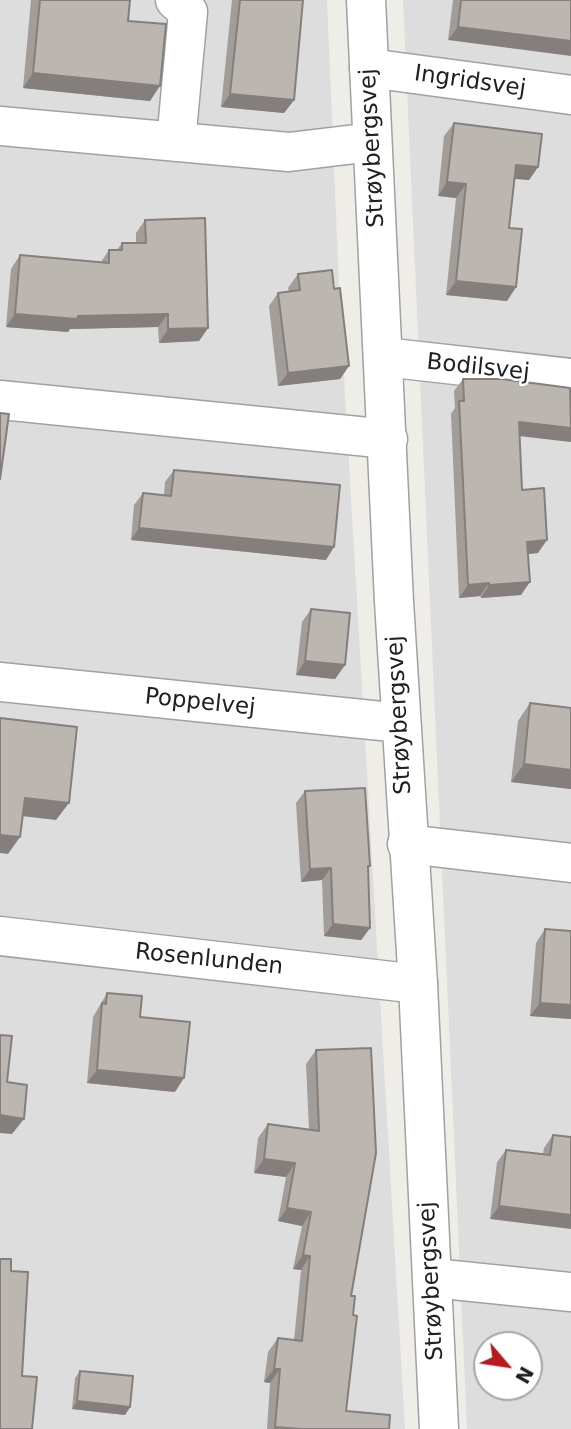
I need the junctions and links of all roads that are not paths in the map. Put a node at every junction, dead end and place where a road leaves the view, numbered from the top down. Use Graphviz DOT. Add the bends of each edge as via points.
graph roads {
  1 [pos="175,0"];
  2 [pos="366,0"];
  3 [pos="369,68"];
  4 [pos="571,95"];
  5 [pos="0,126"];
  6 [pos="176,142"];
  7 [pos="372,142"];
  8 [pos="384,357"];
  9 [pos="571,378"];
  10 [pos="0,400"];
  11 [pos="388,439"];
  12 [pos="0,682"];
  13 [pos="401,723"];
  14 [pos="407,844"];
  15 [pos="571,863"];
  16 [pos="0,936"];
  17 [pos="418,984"];
  18 [pos="433,1278"];
  19 [pos="571,1292"];
  20 [pos="439,1429"];
  1 -- 6 [label="street" via="188,12"];
  2 -- 3 [label="street, Strøybergsvej"];
  3 -- 4 [label="street, Ingridsvej"];
  3 -- 7 [label="street, Strøybergsvej"];
  5 -- 6 [label="street"];
  6 -- 7 [label="street" via="289,152"];
  7 -- 8 [label="street, Strøybergsvej"];
  8 -- 9 [label="street, Bodilsvej"];
  8 -- 11 [label="street, Strøybergsvej"];
  10 -- 11 [label="street"];
  11 -- 13 [label="street, Strøybergsvej"];
  12 -- 13 [label="street, Poppelvej"];
  13 -- 14 [label="street, Strøybergsvej"];
  14 -- 15 [label="street"];
  14 -- 17 [label="street, Strøybergsvej"];
  16 -- 17 [label="street, Rosenlunden"];
  17 -- 18 [label="street, Strøybergsvej"];
  18 -- 19 [label="street"];
  18 -- 20 [label="street, Strøybergsvej"];
}
